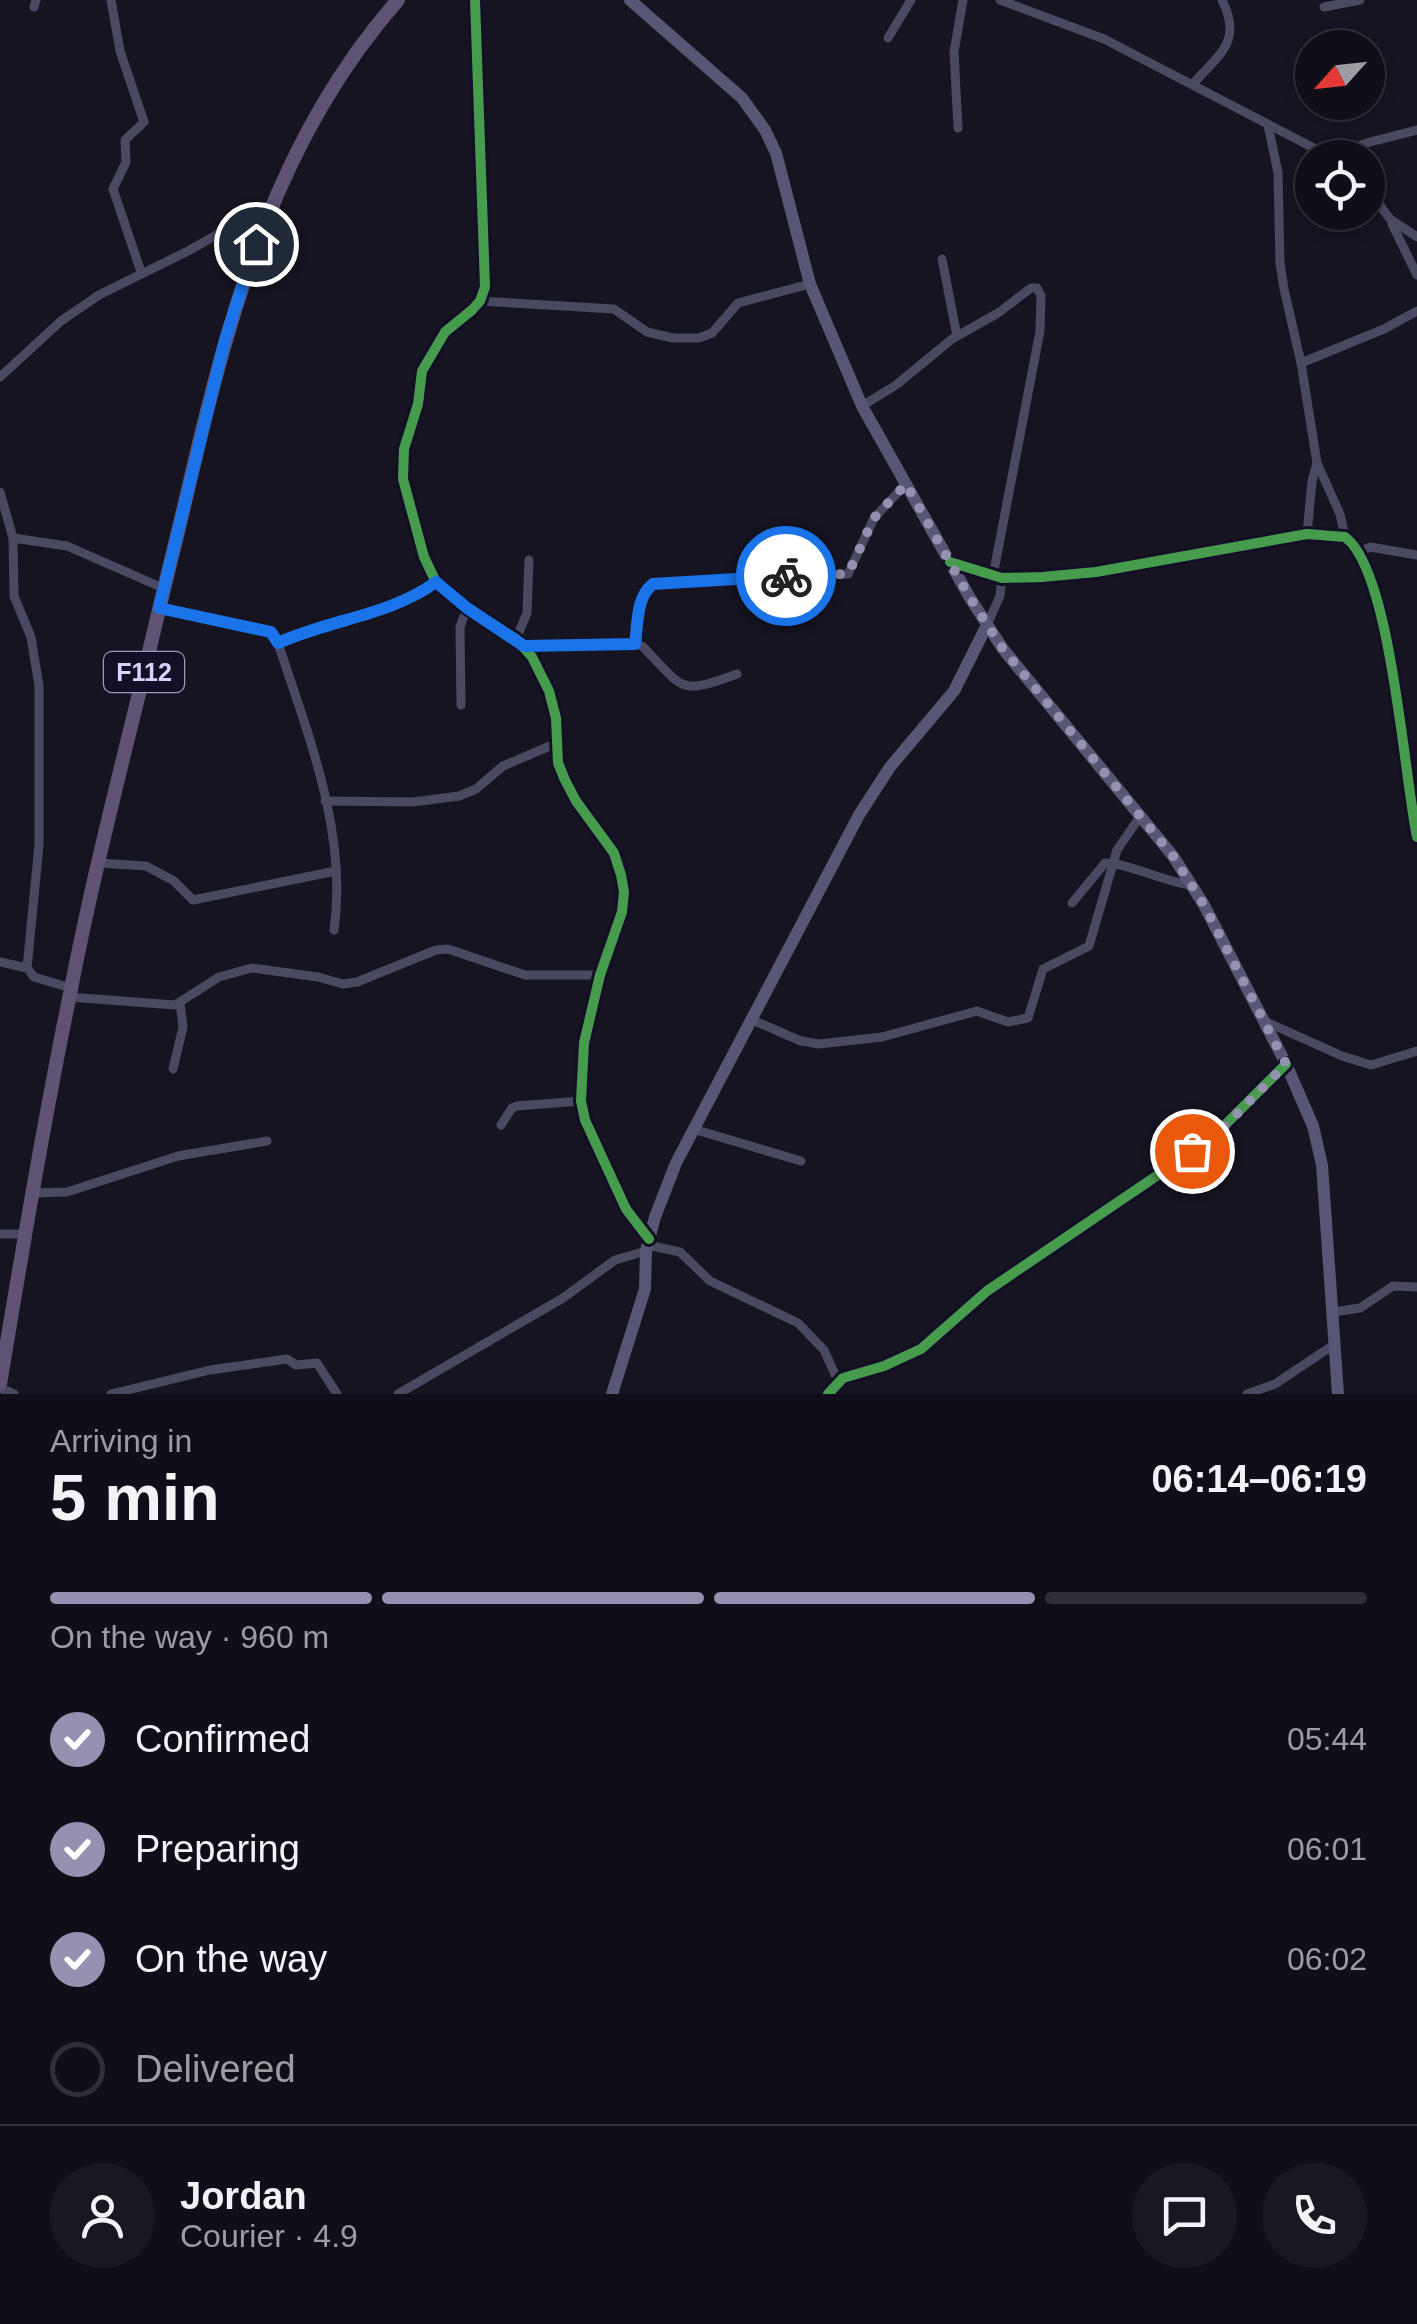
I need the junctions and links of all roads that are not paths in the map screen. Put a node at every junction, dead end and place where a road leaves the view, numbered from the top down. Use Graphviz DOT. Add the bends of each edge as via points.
graph roads {
  1 [pos="111,0"];
  2 [pos="398,0"];
  3 [pos="475,0"];
  4 [pos="630,0"];
  5 [pos="911,0"];
  6 [pos="963,0"];
  7 [pos="1000,0"];
  8 [pos="1222,0"];
  9 [pos="1360,0"];
  10 [pos="1324,7"];
  11 [pos="888,38"];
  12 [pos="1193,84"];
  13 [pos="1268,125"];
  14 [pos="958,128"];
  15 [pos="1417,130"];
  16 [pos="1298,140"];
  17 [pos="1378,140"];
  18 [pos="272,204"];
  19 [pos="1385,212"];
  20 [pos="1390,219"];
  21 [pos="1417,237"];
  22 [pos="942,259"];
  23 [pos="141,272"];
  24 [pos="1417,275"];
  25 [pos="810,284"];
  26 [pos="480,301"];
  27 [pos="1417,311"];
  28 [pos="957,336"];
  29 [pos="1301,363"];
  30 [pos="0,378"];
  31 [pos="862,406"];
  32 [pos="1317,463"];
  33 [pos="906,484"];
  34 [pos="0,492"];
  35 [pos="1306,534"];
  36 [pos="1346,537"];
  37 [pos="13,538"];
  38 [pos="1360,552"];
  39 [pos="1417,555"];
  40 [pos="528,560"];
  41 [pos="950,562"];
  42 [pos="998,577"];
  43 [pos="436,582"];
  44 [pos="164,588"];
  45 [pos="159,608"];
  46 [pos="467,608"];
  47 [pos="987,625"];
  48 [pos="278,643"];
  49 [pos="520,643"];
  50 [pos="635,644"];
  51 [pos="737,674"];
  52 [pos="461,705"];
  53 [pos="556,743"];
  54 [pos="326,800"];
  55 [pos="1140,815"];
  56 [pos="1415,816"];
  57 [pos="1417,837"];
  58 [pos="1114,862"];
  59 [pos="98,863"];
  60 [pos="336,871"];
  61 [pos="1191,885"];
  62 [pos="1072,903"];
  63 [pos="334,930"];
  64 [pos="0,962"];
  65 [pos="27,968"];
  66 [pos="600,975"];
  67 [pos="70,992"];
  68 [pos="180,1003"];
  69 [pos="750,1020"];
  70 [pos="1264,1021"];
  71 [pos="1417,1051"];
  72 [pos="1286,1064"];
  73 [pos="173,1069"];
  74 [pos="581,1101"];
  75 [pos="501,1125"];
  76 [pos="694,1128"];
  77 [pos="267,1141"];
  78 [pos="801,1161"];
  79 [pos="32,1193"];
  80 [pos="654,1216"];
  81 [pos="635,1224"];
  82 [pos="0,1234"];
  83 [pos="25,1234"];
  84 [pos="648,1245"];
  85 [pos="1417,1287"];
  86 [pos="1333,1312"];
  87 [pos="1335,1344"];
  88 [pos="838,1381"];
  89 [pos="0,1386"];
  90 [pos="14,1394"];
  91 [pos="111,1394"];
  92 [pos="337,1394"];
  93 [pos="398,1394"];
  94 [pos="612,1394"];
  95 [pos="828,1394"];
  96 [pos="1247,1394"];
  97 [pos="1338,1394"];
  1 -- 23 [label="street" via="144,122 125,140 126,162 113,189"];
  2 -- 18 [label="main road, F112" via="332,90"];
  3 -- 26 [label="street" via="486,271"];
  4 -- 25 [label="main road" via="742,98 765,130"];
  5 -- 11 [label="street"];
  6 -- 14 [label="street" via="954,52"];
  7 -- 12 [label="street" via="1104,39"];
  8 -- 12 [label="street" via="1231,18 1230,41"];
  9 -- 10 [label="street"];
  12 -- 13 [label="street"];
  13 -- 16 [label="street"];
  13 -- 29 [label="street" via="1278,172 1280,263"];
  15 -- 17 [label="street"];
  18 -- 23 [label="street"];
  18 -- 44 [label="main road, F112" via="234,309"];
  19 -- 20 [label="street"];
  20 -- 21 [label="street"];
  20 -- 24 [label="street"];
  22 -- 28 [label="street"];
  23 -- 30 [label="street" via="61,321"];
  25 -- 26 [label="street" via="738,303 699,338 647,332 614,309"];
  25 -- 31 [label="main road"];
  26 -- 43 [label="street" via="445,332 422,372 404,449 403,479"];
  27 -- 29 [label="street"];
  28 -- 31 [label="street"];
  28 -- 42 [label="street" via="1037,288 1040,331"];
  29 -- 32 [label="street"];
  31 -- 33 [label="main road"];
  32 -- 35 [label="street"];
  32 -- 36 [label="street"];
  33 -- 41 [label="main road"];
  33 -- 50 [label="street" via="874,518 848,574 653,584 640,602"];
  34 -- 37 [label="street"];
  35 -- 36 [label="main road"];
  35 -- 42 [label="main road" via="1096,572"];
  36 -- 38 [label="main road"];
  37 -- 44 [label="street" via="67,546"];
  37 -- 65 [label="street" via="14,596 33,648 40,723 39,845"];
  38 -- 39 [label="street" via="1370,547"];
  38 -- 56 [label="main road" via="1391,658"];
  40 -- 49 [label="street" via="528,613"];
  41 -- 42 [label="main road"];
  41 -- 47 [label="main road"];
  42 -- 47 [label="street" via="1000,596"];
  43 -- 46 [label="street"];
  43 -- 48 [label="street" via="396,606"];
  44 -- 45 [label="main road, F112"];
  45 -- 48 [label="street" via="271,632"];
  45 -- 59 [label="main road, F112"];
  46 -- 49 [label="street"];
  46 -- 52 [label="street" via="460,628"];
  47 -- 55 [label="main road"];
  47 -- 69 [label="main road" via="954,691 858,815"];
  48 -- 54 [label="street"];
  49 -- 50 [label="street"];
  49 -- 53 [label="street" via="549,690"];
  50 -- 51 [label="street" via="681,686 697,689"];
  53 -- 54 [label="street" via="503,766 459,796"];
  53 -- 66 [label="street" via="565,780 602,832 621,876 622,912"];
  54 -- 60 [label="street"];
  55 -- 58 [label="street"];
  55 -- 61 [label="main road"];
  56 -- 57 [label="main road"];
  58 -- 61 [label="street"];
  58 -- 62 [label="street" via="1099,868"];
  58 -- 69 [label="street" via="1089,946 1043,969 1028,1018 1008,1022 977,1011 882,1038 819,1044"];
  59 -- 60 [label="street" via="146,866 193,900"];
  59 -- 67 [label="main road, F112"];
  60 -- 63 [label="street"];
  61 -- 70 [label="main road"];
  64 -- 65 [label="street"];
  65 -- 67 [label="street"];
  66 -- 68 [label="street" via="525,975 448,949 343,984 236,970"];
  66 -- 74 [label="street" via="584,1044"];
  67 -- 68 [label="street" via="139,1004"];
  67 -- 79 [label="main road, F112"];
  68 -- 73 [label="street"];
  69 -- 76 [label="main road"];
  70 -- 71 [label="street" via="1371,1065"];
  70 -- 72 [label="main road"];
  72 -- 86 [label="main road" via="1319,1145"];
  72 -- 88 [label="street" via="1210,1138 988,1291 921,1349"];
  74 -- 75 [label="street" via="517,1106"];
  74 -- 81 [label="street"];
  76 -- 78 [label="street"];
  76 -- 80 [label="main road"];
  77 -- 79 [label="street" via="178,1156 67,1192"];
  79 -- 83 [label="main road, F112"];
  80 -- 81 [label="street"];
  80 -- 84 [label="main road"];
  81 -- 84 [label="street"];
  82 -- 83 [label="street"];
  83 -- 89 [label="main road, F112"];
  84 -- 88 [label="street" via="680,1252 710,1281 798,1322 824,1350"];
  84 -- 93 [label="street"];
  84 -- 94 [label="main road" via="644,1289"];
  85 -- 86 [label="street" via="1394,1286 1360,1308"];
  86 -- 87 [label="main road"];
  87 -- 96 [label="street"];
  87 -- 97 [label="main road"];
  88 -- 95 [label="street"];
  89 -- 90 [label="street"];
  91 -- 92 [label="street" via="288,1358 296,1365 318,1363"];
}
